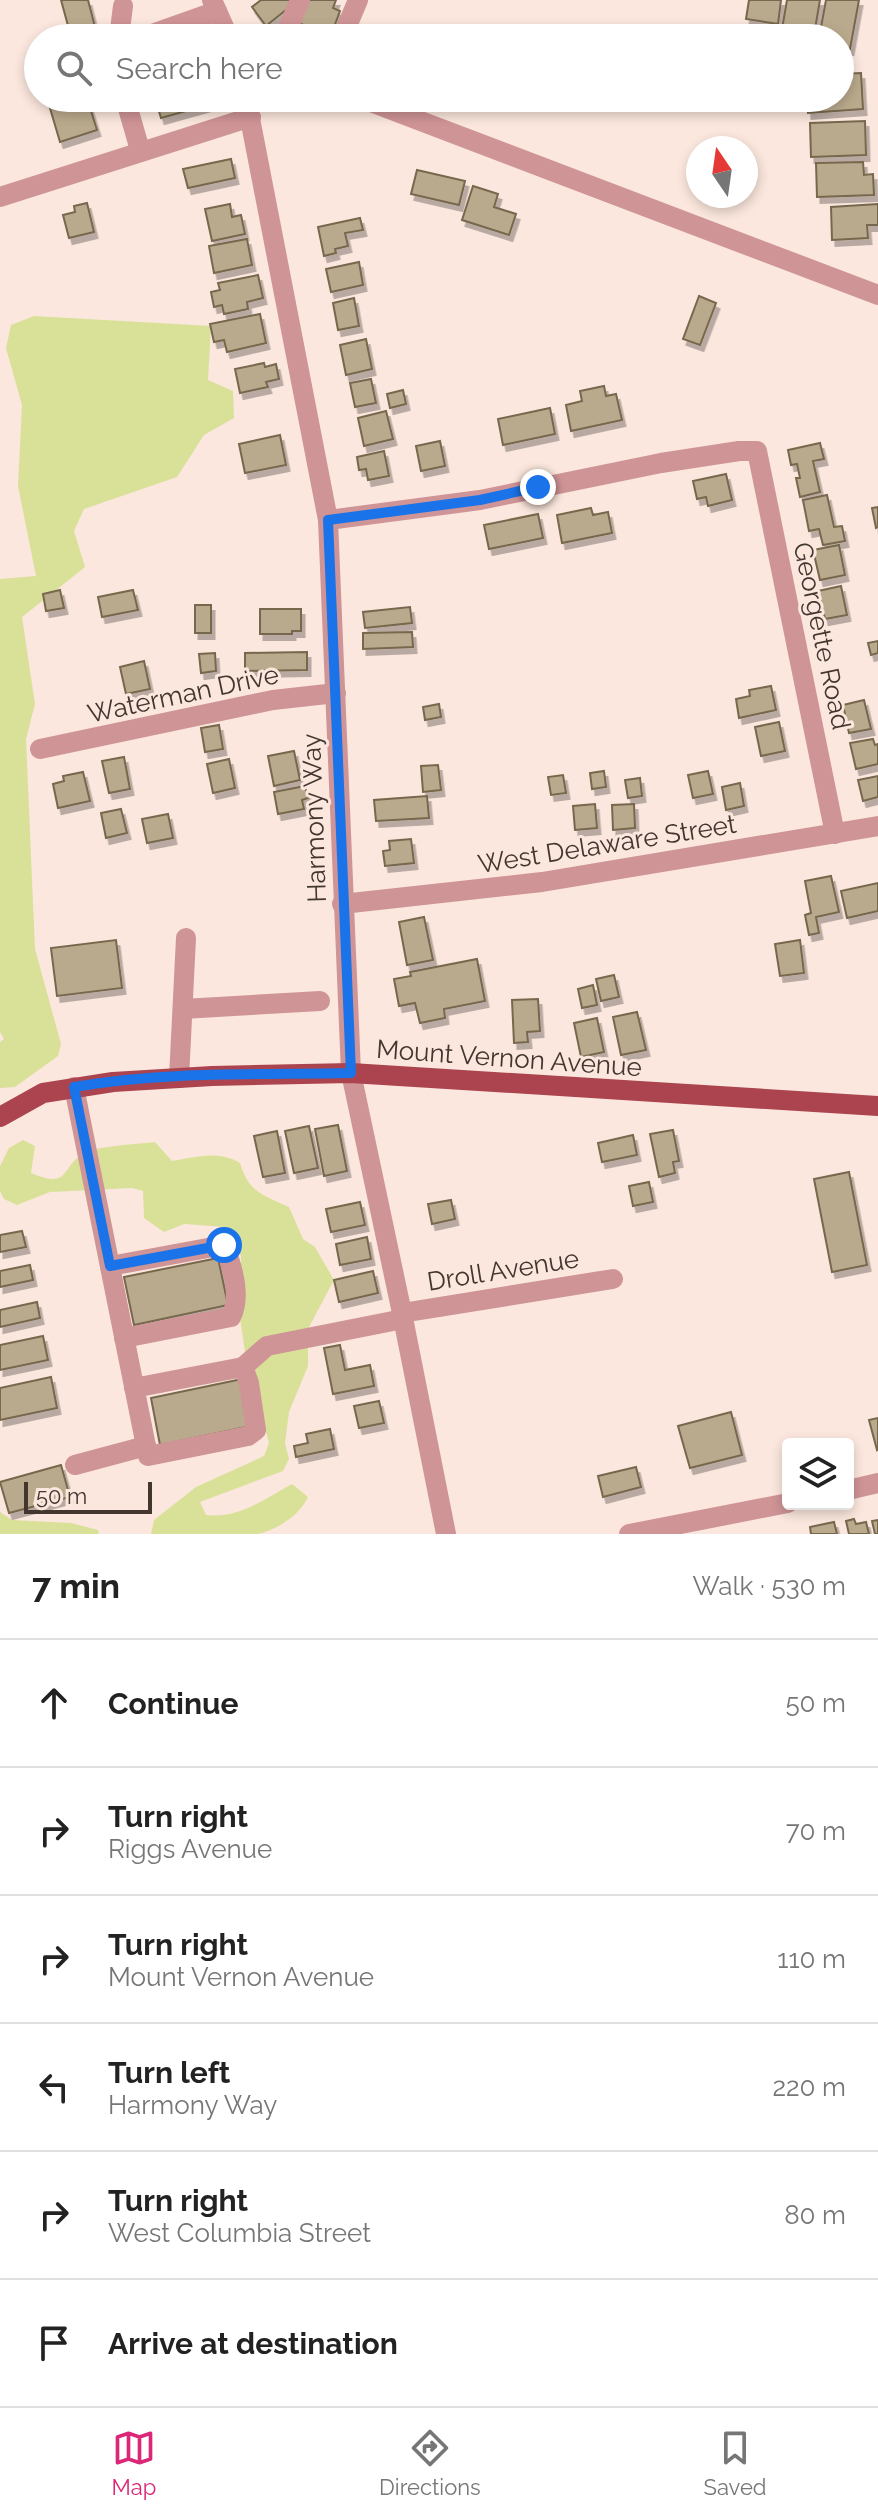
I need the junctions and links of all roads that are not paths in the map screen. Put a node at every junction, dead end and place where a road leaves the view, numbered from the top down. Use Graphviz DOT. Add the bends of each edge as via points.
graph roads {
  1 [pos="300,0"];
  2 [pos="358,0"];
  3 [pos="128,2"];
  4 [pos="214,5"];
  5 [pos="122,24"];
  6 [pos="172,24"];
  7 [pos="223,24"];
  8 [pos="290,24"];
  9 [pos="348,24"];
  10 [pos="129,112"];
  11 [pos="236,112"];
  12 [pos="250,112"];
  13 [pos="397,112"];
  14 [pos="140,150"];
  15 [pos="0,197"];
  16 [pos="878,295"];
  17 [pos="328,520"];
  18 [pos="336,693"];
  19 [pos="40,749"];
  20 [pos="878,826"];
  21 [pos="835,834"];
  22 [pos="342,904"];
  23 [pos="186,938"];
  24 [pos="320,1001"];
  25 [pos="183,1009"];
  26 [pos="351,1073"];
  27 [pos="179,1078"];
  28 [pos="74,1087"];
  29 [pos="878,1106"];
  30 [pos="0,1117"];
  31 [pos="110,1266"];
  32 [pos="613,1279"];
  33 [pos="403,1316"];
  34 [pos="124,1338"];
  35 [pos="243,1367"];
  36 [pos="134,1388"];
  37 [pos="147,1451"];
  38 [pos="75,1465"];
  39 [pos="878,1483"];
  40 [pos="854,1489"];
  41 [pos="782,1504"];
  42 [pos="446,1534"];
  43 [pos="629,1534"];
  1 -- 8 [label="street"];
  2 -- 9 [label="street"];
  3 -- 5 [label="street"];
  4 -- 6 [label="street"];
  4 -- 7 [label="street"];
  10 -- 14 [label="street"];
  11 -- 14 [label="street"];
  12 -- 17 [label="street, Harmony Way"];
  13 -- 16 [label="street"];
  14 -- 15 [label="street"];
  17 -- 18 [label="street, Harmony Way"];
  17 -- 21 [label="street, Georgette Road" via="480,500 661,463 755,451"];
  18 -- 19 [label="street, Waterman Drive" via="273,700"];
  18 -- 22 [label="street, Harmony Way"];
  20 -- 21 [label="street, West Delaware Street"];
  21 -- 22 [label="street, West Delaware Street" via="542,882"];
  22 -- 26 [label="street, Harmony Way"];
  23 -- 25 [label="street"];
  24 -- 25 [label="street"];
  25 -- 27 [label="street"];
  26 -- 27 [label="main road, Mount Vernon Avenue"];
  26 -- 29 [label="main road, Mount Vernon Avenue"];
  26 -- 33 [label="street, Harmony Way"];
  27 -- 28 [label="main road, Mount Vernon Avenue"];
  28 -- 30 [label="main road, Mount Vernon Avenue" via="43,1093"];
  28 -- 31 [label="street"];
  31 -- 34 [label="street"];
  31 -- 34 [label="street" via="224,1245 230,1261 236,1308 231,1317"];
  32 -- 33 [label="street, Droll Avenue"];
  33 -- 35 [label="street, Droll Avenue" via="267,1346"];
  33 -- 42 [label="street, Harmony Way"];
  34 -- 36 [label="street"];
  35 -- 36 [label="street"];
  35 -- 37 [label="street" via="256,1430 248,1436"];
  36 -- 37 [label="street"];
  37 -- 38 [label="street"];
  39 -- 40 [label="street"];
  41 -- 43 [label="street"];
}
